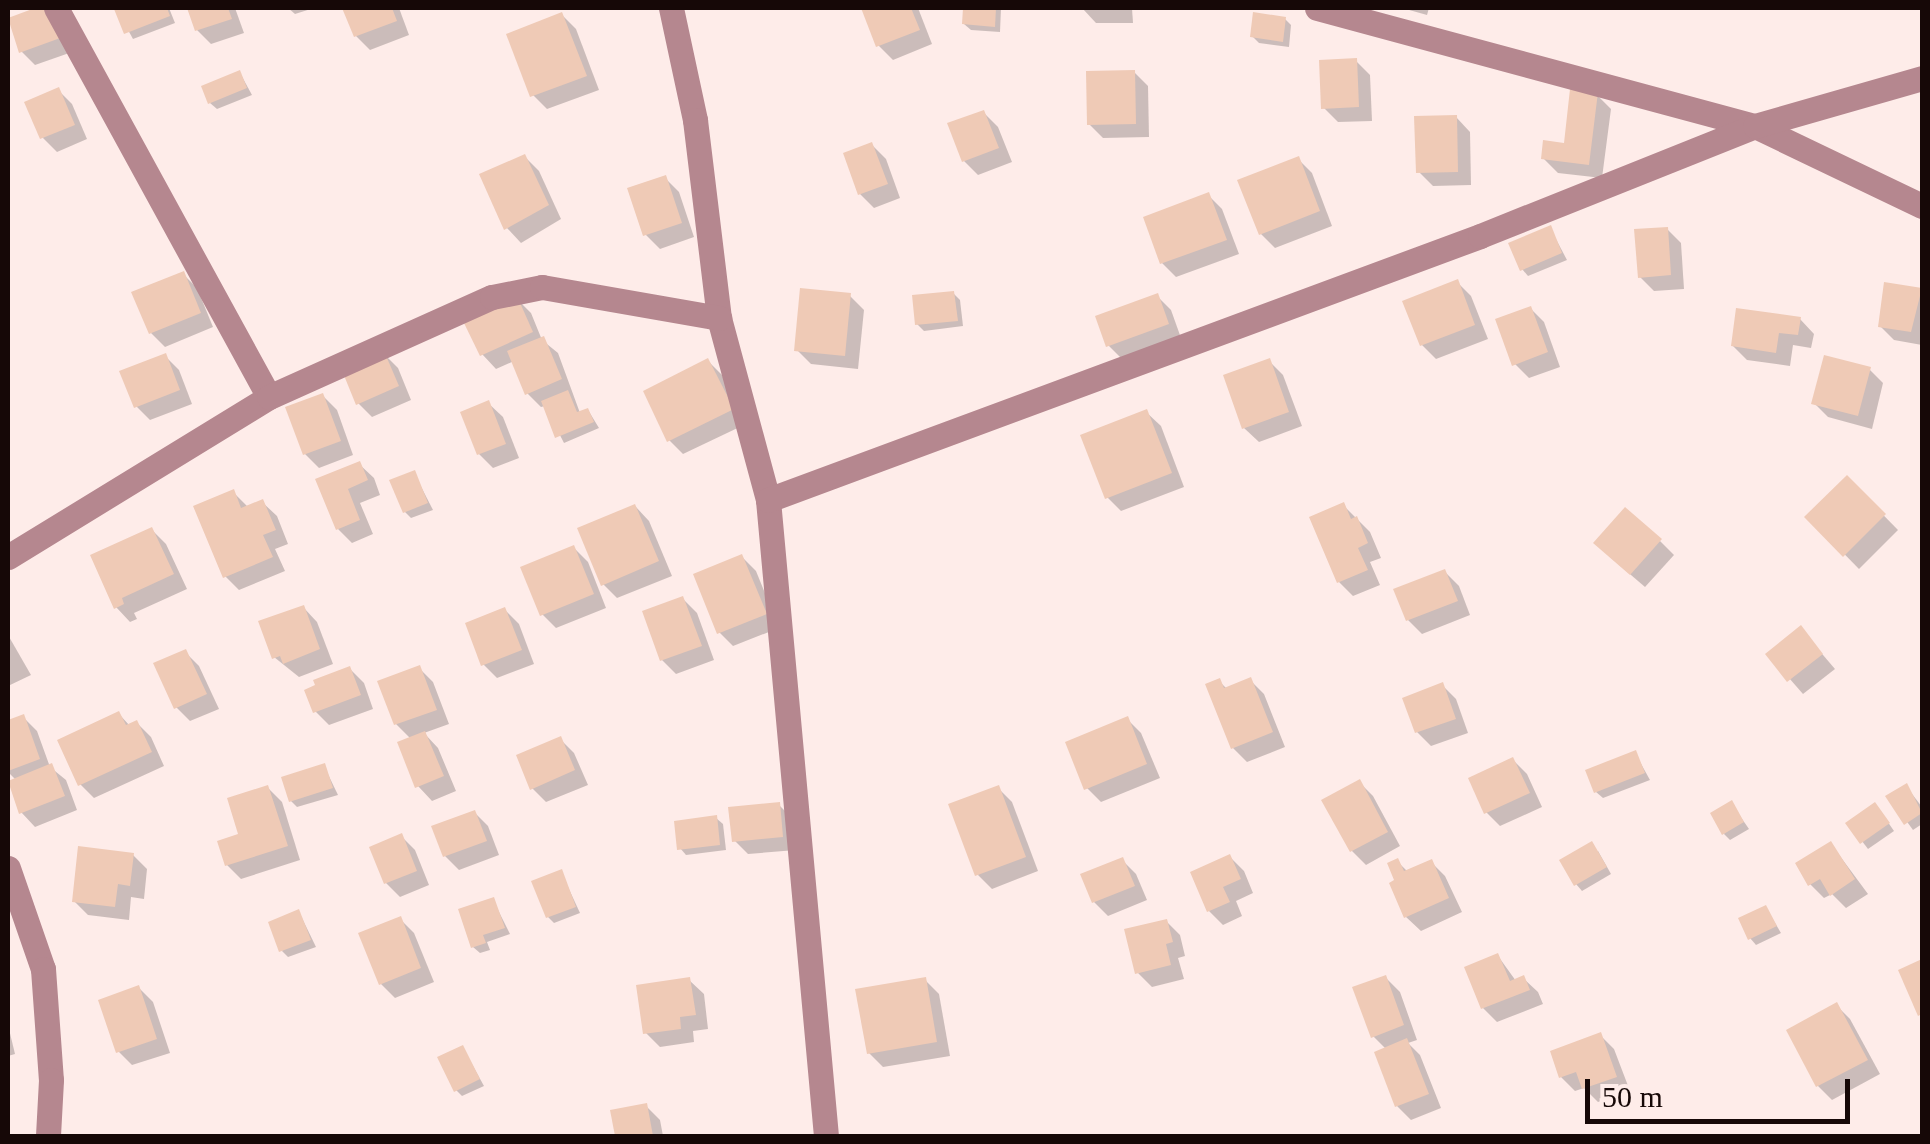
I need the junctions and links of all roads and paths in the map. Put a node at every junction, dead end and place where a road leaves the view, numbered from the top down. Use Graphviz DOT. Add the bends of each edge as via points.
graph roads {
  1 [pos="56,8"];
  2 [pos="671,8"];
  3 [pos="1317,8"];
  4 [pos="1922,78"];
  5 [pos="1755,126"];
  6 [pos="1922,206"];
  7 [pos="719,318"];
  8 [pos="268,397"];
  9 [pos="768,500"];
  10 [pos="8,557"];
  11 [pos="8,868"];
  12 [pos="48,1136"];
  13 [pos="826,1136"];
  1 -- 8 [label="street"];
  2 -- 7 [label="street" via="695,120"];
  3 -- 5 [label="street"];
  4 -- 5 [label="street"];
  5 -- 6 [label="street"];
  5 -- 9 [label="street" via="1480,236"];
  7 -- 8 [label="street" via="542,288 492,297"];
  7 -- 9 [label="street"];
  8 -- 10 [label="street"];
  9 -- 13 [label="street"];
  11 -- 12 [label="street" via="43,968"];
}
